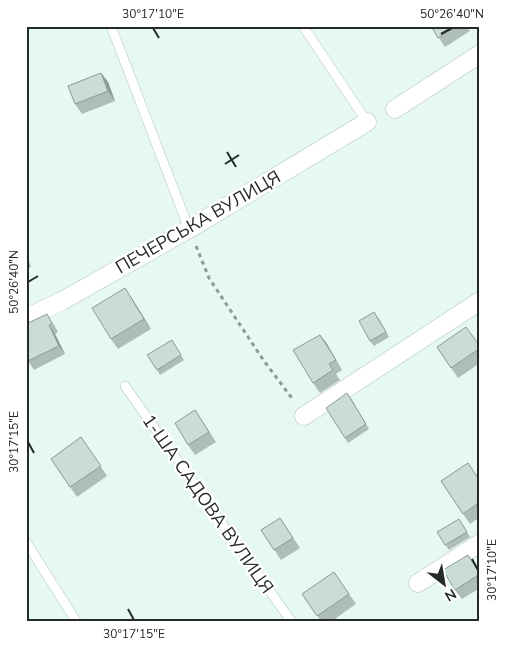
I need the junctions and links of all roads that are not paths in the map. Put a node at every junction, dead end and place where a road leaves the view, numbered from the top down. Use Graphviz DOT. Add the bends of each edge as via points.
graph roads {
  1 [pos="111,26"];
  2 [pos="303,26"];
  3 [pos="480,54"];
  4 [pos="395,109"];
  5 [pos="367,122"];
  6 [pos="189,228"];
  7 [pos="480,301"];
  8 [pos="26,318"];
  9 [pos="125,386"];
  10 [pos="304,416"];
  11 [pos="26,542"];
  12 [pos="480,543"];
  13 [pos="30,556"];
  14 [pos="418,583"];
  15 [pos="76,621"];
  16 [pos="291,621"];
  1 -- 6 [label="lane"];
  2 -- 5 [label="lane"];
  3 -- 4 [label="street"];
  5 -- 6 [label="street, ПЕЧЕРСЬКА ВУЛИЦЯ"];
  6 -- 8 [label="street, ПЕЧЕРСЬКА ВУЛИЦЯ" via="62,301"];
  7 -- 10 [label="street"];
  9 -- 16 [label="lane, 1-ША САДОВА ВУЛИЦЯ"];
  11 -- 13 [label="lane"];
  12 -- 14 [label="street"];
  13 -- 15 [label="lane"];
}
